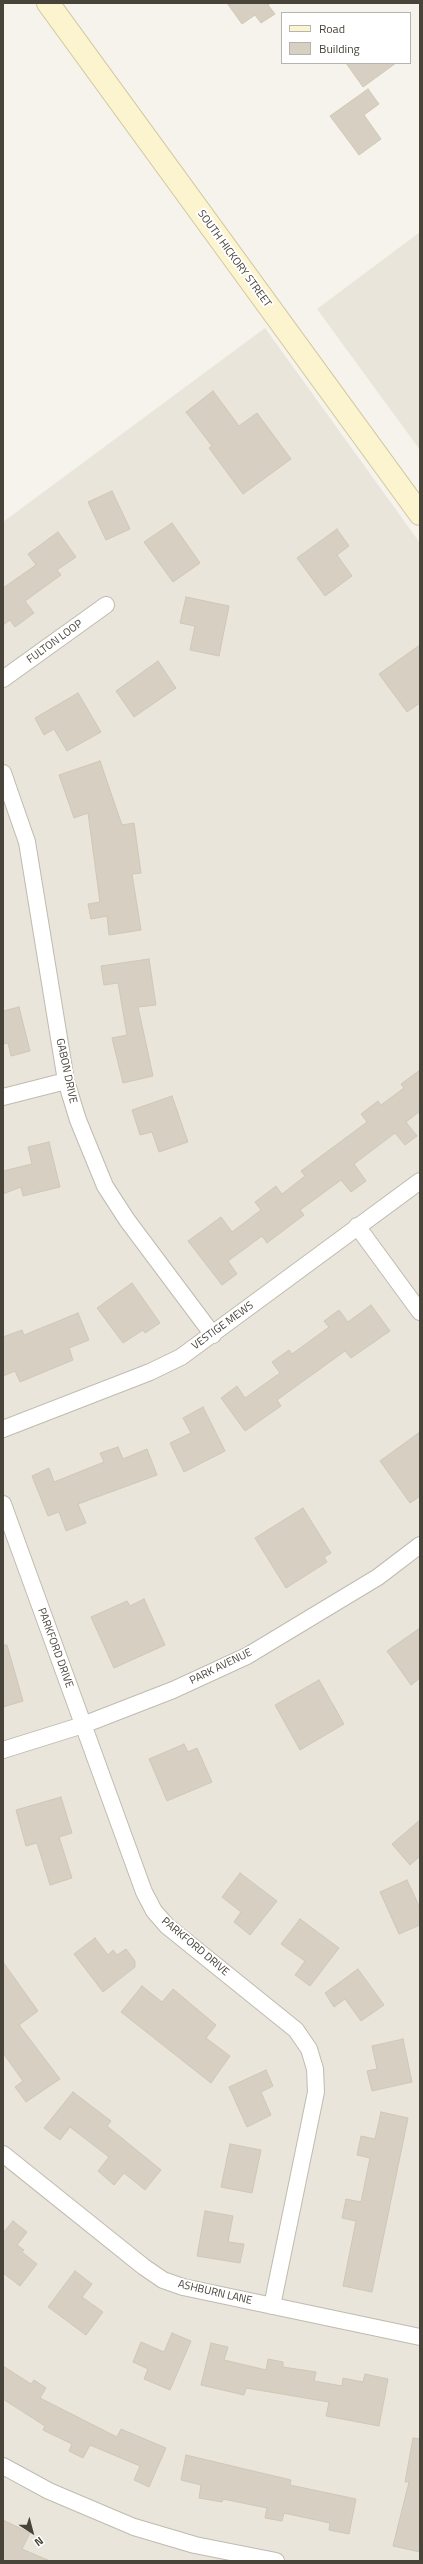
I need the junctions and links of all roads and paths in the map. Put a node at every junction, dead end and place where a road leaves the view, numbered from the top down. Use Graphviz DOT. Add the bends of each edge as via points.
graph roads {
  1 [pos="48,3"];
  2 [pos="420,514"];
  3 [pos="106,605"];
  4 [pos="3,679"];
  5 [pos="3,773"];
  6 [pos="66,1081"];
  7 [pos="3,1097"];
  8 [pos="420,1181"];
  9 [pos="357,1226"];
  10 [pos="420,1312"];
  11 [pos="213,1335"];
  12 [pos="3,1429"];
  13 [pos="3,1504"];
  14 [pos="420,1546"];
  15 [pos="83,1725"];
  16 [pos="3,1750"];
  17 [pos="3,2154"];
  18 [pos="272,2306"];
  19 [pos="420,2337"];
  20 [pos="3,2466"];
  21 [pos="276,2561"];
  1 -- 2 [label="street, SOUTH HICKORY STREET"];
  3 -- 4 [label="street, FULTON LOOP"];
  5 -- 6 [label="street, GABON DRIVE" via="27,842"];
  6 -- 7 [label="street"];
  6 -- 11 [label="street, GABON DRIVE" via="78,1120 105,1186 127,1220"];
  8 -- 9 [label="street, VESTIGE MEWS"];
  9 -- 10 [label="street"];
  9 -- 11 [label="street, VESTIGE MEWS"];
  11 -- 12 [label="street, VESTIGE MEWS" via="181,1357 150,1372"];
  13 -- 15 [label="street, PARKFORD DRIVE"];
  14 -- 15 [label="street, PARK AVENUE" via="378,1577 247,1656 173,1690"];
  15 -- 16 [label="street, PARK AVENUE"];
  15 -- 18 [label="street, PARKFORD DRIVE" via="144,1892 154,1911 167,1926 291,2026 309,2050 315,2069 316,2092"];
  17 -- 18 [label="street, ASHBURN LANE" via="163,2280 183,2287"];
  18 -- 19 [label="street, ASHBURN LANE"];
  20 -- 21 [label="street" via="49,2491 134,2527 195,2546"];
}
